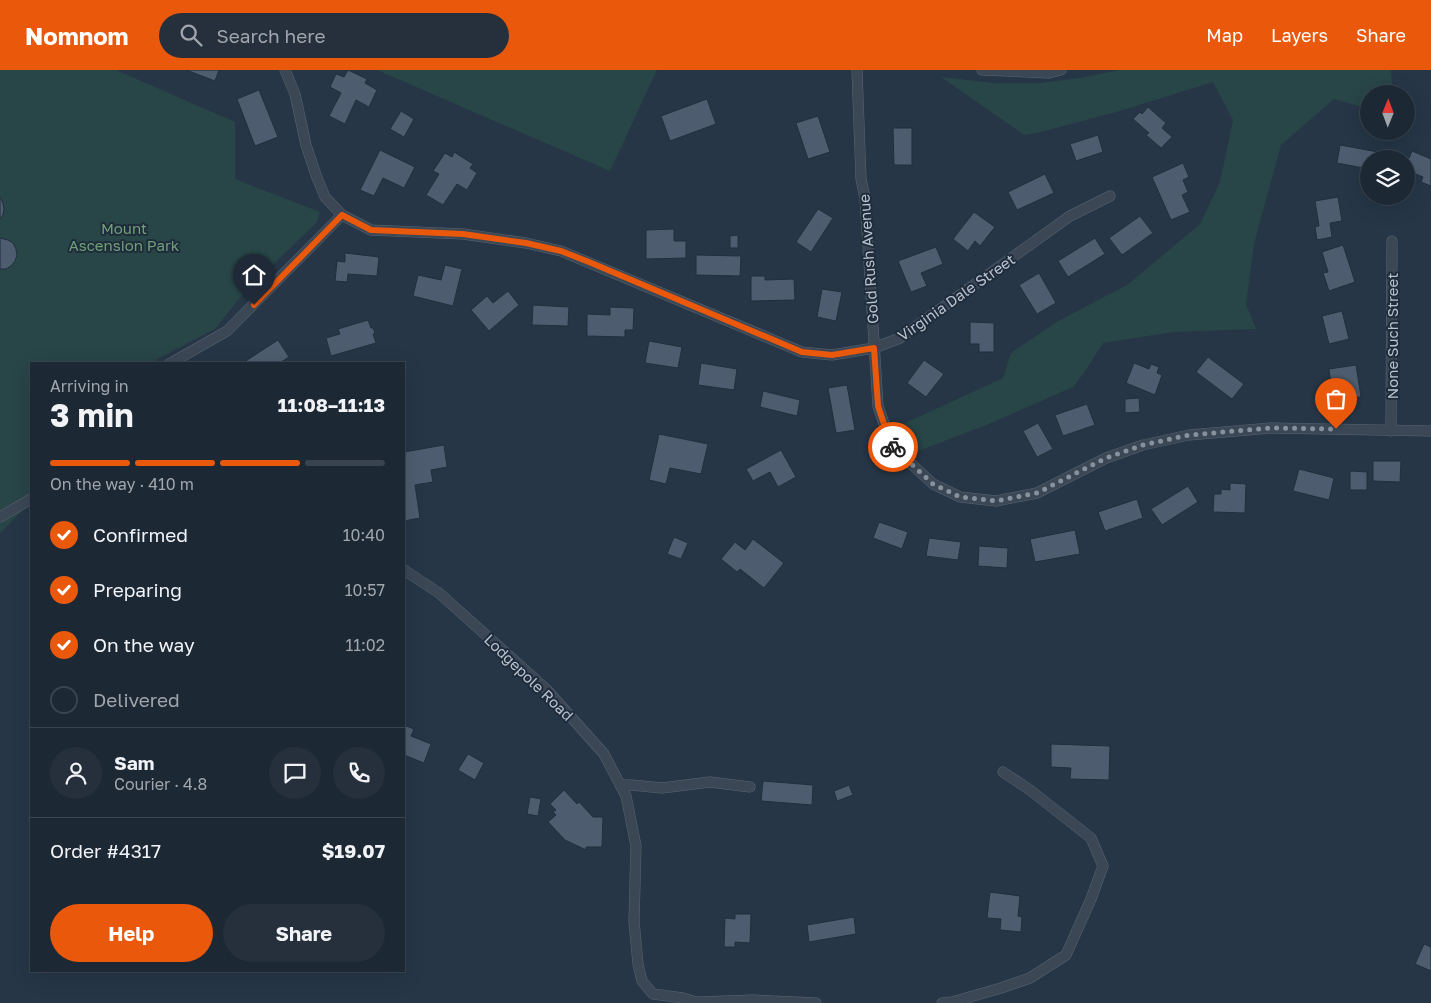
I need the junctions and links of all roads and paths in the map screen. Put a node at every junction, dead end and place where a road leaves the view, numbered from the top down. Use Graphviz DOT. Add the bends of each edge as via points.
graph roads {
  1 [pos="285,70"];
  2 [pos="857,70"];
  3 [pos="982,70"];
  4 [pos="1061,70"];
  5 [pos="1110,196"];
  6 [pos="342,215"];
  7 [pos="1392,241"];
  8 [pos="874,348"];
  9 [pos="173,362"];
  10 [pos="1391,431"];
  11 [pos="1431,431"];
  12 [pos="30,500"];
  13 [pos="0,518"];
  14 [pos="405,571"];
  15 [pos="1003,772"];
  16 [pos="620,785"];
  17 [pos="750,787"];
  18 [pos="698,1003"];
  19 [pos="816,1003"];
  20 [pos="942,1003"];
  1 -- 6 [label="street, Virginia Dale Street" via="295,94 316,175 326,197"];
  2 -- 8 [label="street, Gold Rush Avenue" via="861,179 865,198"];
  3 -- 4 [label="street" via="1049,73"];
  5 -- 8 [label="street, Virginia Dale Street" via="1070,216 900,338"];
  6 -- 8 [label="street, Virginia Dale Street" via="371,230 463,234 561,251 802,352 832,355"];
  6 -- 9 [label="street" via="227,332"];
  7 -- 10 [label="street, None Such Street"];
  8 -- 10 [label="street, Gold Rush Avenue" via="878,406 891,445 933,484 960,497 996,501 1037,493 1106,458 1143,445 1189,435 1271,428"];
  10 -- 11 [label="street, Gold Rush Avenue"];
  12 -- 13 [label="street"];
  14 -- 16 [label="street, Lodgepole Road" via="439,593 546,690 604,754"];
  15 -- 20 [label="street" via="1092,838 1103,866 1066,955 1030,978"];
  16 -- 17 [label="street" via="662,788 710,782"];
  16 -- 18 [label="street, Lodgepole Road" via="626,796 636,846 634,921 642,981 653,994"];
  18 -- 19 [label="street, Lodgepole Road" via="753,1000"];
}
